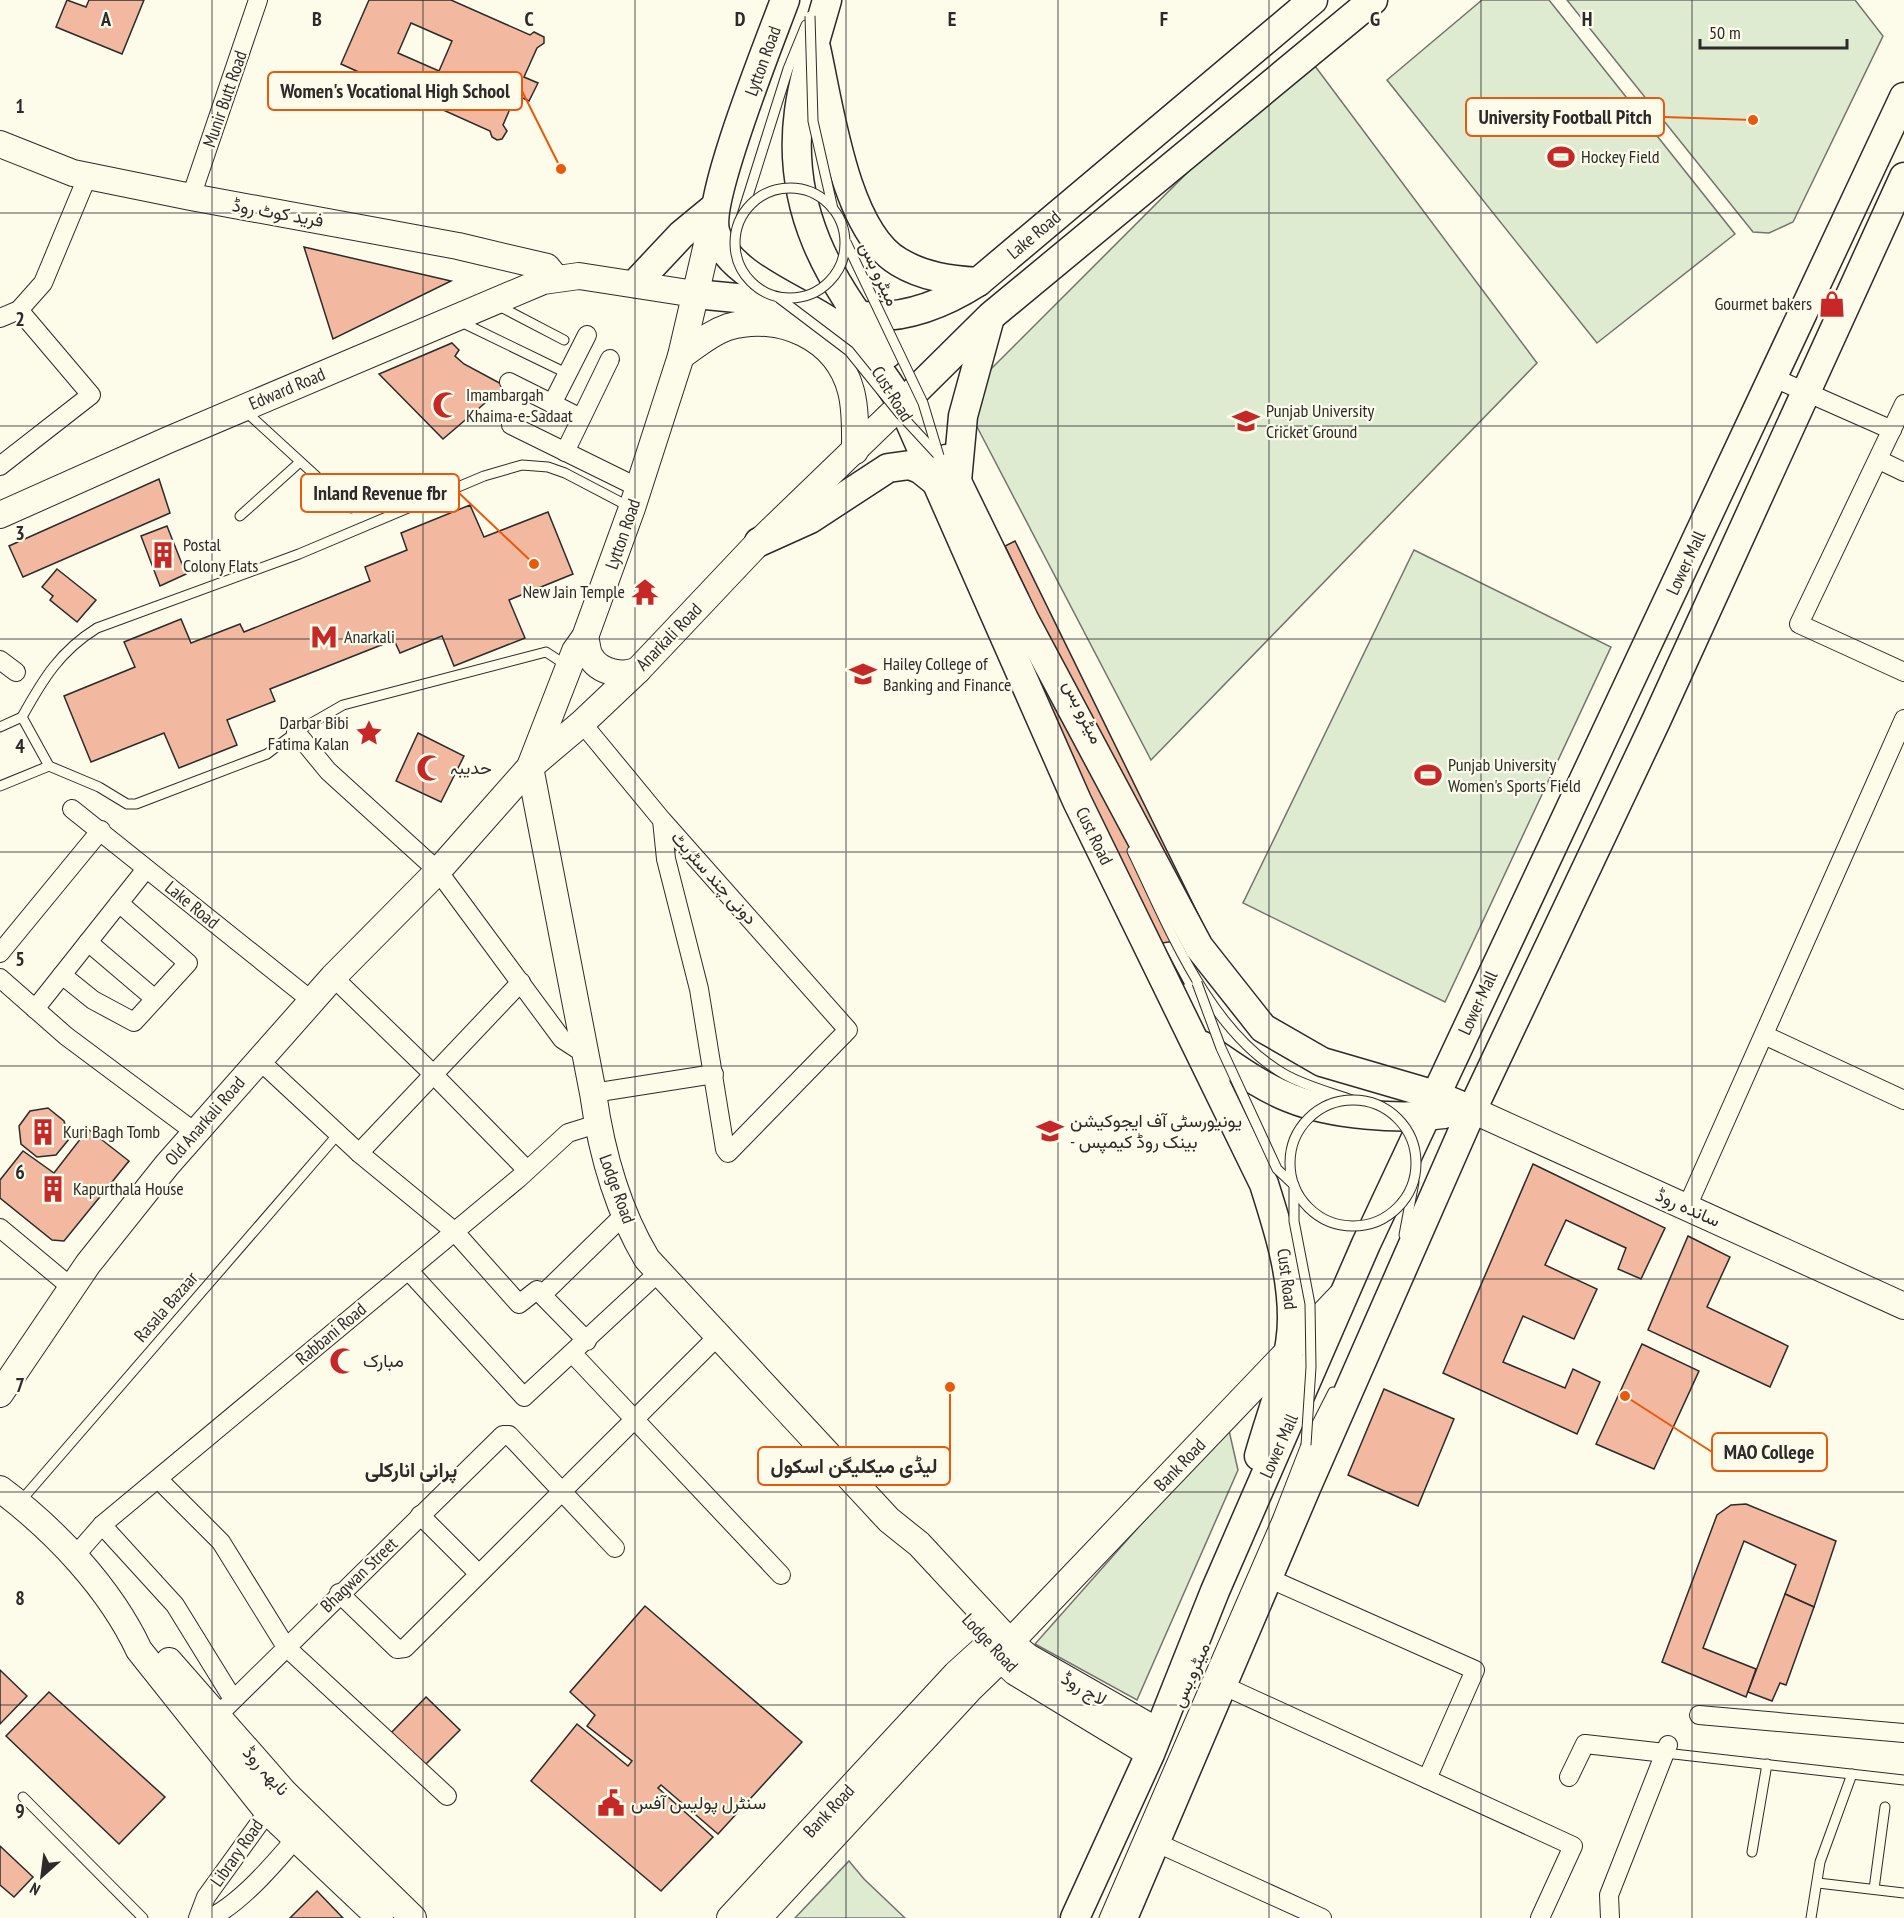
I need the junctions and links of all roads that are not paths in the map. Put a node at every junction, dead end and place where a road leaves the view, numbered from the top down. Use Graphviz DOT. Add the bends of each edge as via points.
graph roads {
  1 [pos="258,0"];
  2 [pos="785,0"];
  3 [pos="1312,0"];
  4 [pos="1373,0"];
  5 [pos="818,13"];
  6 [pos="1904,97"];
  7 [pos="0,144"];
  8 [pos="730,156"];
  9 [pos="88,176"];
  10 [pos="1904,177"];
  11 [pos="191,197"];
  12 [pos="715,207"];
  13 [pos="834,210"];
  14 [pos="742,215"];
  15 [pos="844,240"];
  16 [pos="567,276"];
  17 [pos="978,282"];
  18 [pos="636,283"];
  19 [pos="695,294"];
  20 [pos="778,297"];
  21 [pos="490,301"];
  22 [pos="805,305"];
  23 [pos="19,310"];
  24 [pos="858,316"];
  25 [pos="990,316"];
  26 [pos="0,318"];
  27 [pos="455,319"];
  28 [pos="587,335"];
  29 [pos="564,340"];
  30 [pos="681,356"];
  31 [pos="610,359"];
  32 [pos="560,370"];
  33 [pos="1774,378"];
  34 [pos="509,382"];
  35 [pos="1807,393"];
  36 [pos="909,398"];
  37 [pos="552,404"];
  38 [pos="1904,404"];
  39 [pos="242,408"];
  40 [pos="581,418"];
  41 [pos="511,425"];
  42 [pos="1892,430"];
  43 [pos="855,451"];
  44 [pos="565,452"];
  45 [pos="1879,460"];
  46 [pos="300,462"];
  47 [pos="0,466"];
  48 [pos="1904,472"];
  49 [pos="944,473"];
  50 [pos="635,498"];
  51 [pos="351,508"];
  52 [pos="0,515"];
  53 [pos="240,516"];
  54 [pos="759,542"];
  55 [pos="585,637"];
  56 [pos="0,660"];
  57 [pos="569,666"];
  58 [pos="638,670"];
  59 [pos="16,672"];
  60 [pos="1904,672"];
  61 [pos="22,717"];
  62 [pos="1904,719"];
  63 [pos="582,723"];
  64 [pos="0,726"];
  65 [pos="296,732"];
  66 [pos="49,766"];
  67 [pos="530,767"];
  68 [pos="1093,771"];
  69 [pos="0,786"];
  70 [pos="72,809"];
  71 [pos="662,820"];
  72 [pos="101,830"];
  73 [pos="1129,845"];
  74 [pos="146,869"];
  75 [pos="438,871"];
  76 [pos="118,903"];
  77 [pos="88,942"];
  78 [pos="0,953"];
  79 [pos="62,975"];
  80 [pos="333,976"];
  81 [pos="0,978"];
  82 [pos="521,982"];
  83 [pos="1197,983"];
  84 [pos="155,999"];
  85 [pos="312,1001"];
  86 [pos="35,1009"];
  87 [pos="1764,1035"];
  88 [pos="1193,1040"];
  89 [pos="585,1054"];
  90 [pos="258,1059"];
  91 [pos="432,1072"];
  92 [pos="714,1074"];
  93 [pos="593,1093"];
  94 [pos="1352,1100"];
  95 [pos="1904,1101"];
  96 [pos="1430,1106"];
  97 [pos="1472,1110"];
  98 [pos="597,1124"];
  99 [pos="196,1133"];
  100 [pos="339,1133"];
  101 [pos="359,1153"];
  102 [pos="527,1170"];
  103 [pos="1414,1182"];
  104 [pos="1294,1185"];
  105 [pos="1687,1207"];
  106 [pos="626,1214"];
  107 [pos="0,1228"];
  108 [pos="454,1231"];
  109 [pos="1401,1243"];
  110 [pos="408,1270"];
  111 [pos="659,1272"];
  112 [pos="71,1287"];
  113 [pos="1349,1287"];
  114 [pos="542,1295"];
  115 [pos="1904,1306"];
  116 [pos="717,1336"];
  117 [pos="588,1341"];
  118 [pos="1288,1353"];
  119 [pos="573,1354"];
  120 [pos="1336,1385"];
  121 [pos="0,1394"];
  122 [pos="634,1421"];
  123 [pos="1306,1445"];
  124 [pos="158,1479"];
  125 [pos="562,1494"];
  126 [pos="9,1496"];
  127 [pos="420,1515"];
  128 [pos="102,1525"];
  129 [pos="615,1548"];
  130 [pos="74,1557"];
  131 [pos="478,1573"];
  132 [pos="782,1575"];
  133 [pos="1268,1578"];
  134 [pos="1215,1591"];
  135 [pos="339,1593"];
  136 [pos="125,1620"];
  137 [pos="285,1647"];
  138 [pos="1000,1649"];
  139 [pos="1222,1685"];
  140 [pos="225,1708"];
  141 [pos="1699,1715"];
  142 [pos="1904,1733"];
  143 [pos="1154,1743"];
  144 [pos="1667,1749"];
  145 [pos="1767,1764"];
  146 [pos="1852,1774"];
  147 [pos="1569,1777"];
  148 [pos="1427,1779"];
  149 [pos="1904,1780"];
  150 [pos="284,1792"];
  151 [pos="447,1796"];
  152 [pos="23,1797"];
  153 [pos="1885,1806"];
  154 [pos="267,1811"];
  155 [pos="304,1829"];
  156 [pos="1155,1842"];
  157 [pos="1752,1852"];
  158 [pos="1818,1883"];
  159 [pos="1874,1889"];
  160 [pos="1904,1893"];
  161 [pos="143,1918"];
  162 [pos="198,1918"];
  163 [pos="210,1918"];
  164 [pos="380,1918"];
  165 [pos="413,1918"];
  166 [pos="730,1918"];
  167 [pos="758,1918"];
  168 [pos="1075,1918"];
  169 [pos="1104,1918"];
  170 [pos="1123,1918"];
  171 [pos="1322,1918"];
  172 [pos="1540,1918"];
  173 [pos="1610,1918"];
  174 [pos="1811,1918"];
  1 -- 11 [label="street, Munir Butt Road"];
  2 -- 8 [label="main road, Lytton Road"];
  3 -- 17 [label="main road, Lake Road"];
  4 -- 25 [label="main road"];
  5 -- 13 [label="lane, میٹرو بس, bridge" via="813,121"];
  5 -- 14 [label="lane, میٹرو بس, bridge" via="788,69"];
  5 -- 17 [label="main road" via="840,151 868,233 897,262 922,274"];
  5 -- 24 [label="main road, Cust Road" via="799,111 796,151 801,196 833,280"];
  6 -- 33 [label="main road, Lower Mall"];
  7 -- 9 [label="street, فرید کوٹ روڈ"];
  8 -- 12 [label="main road, Cust Road"];
  9 -- 11 [label="street, فرید کوٹ روڈ"];
  9 -- 23 [label="street" via="43,283"];
  10 -- 35 [label="main road"];
  11 -- 16 [label="street, فرید کوٹ روڈ" via="458,246 547,267"];
  12 -- 18 [label="main road" via="681,235"];
  12 -- 19 [label="street, Lytton Road"];
  12 -- 22 [label="main road, Cust Road" via="715,229 729,256 760,280"];
  13 -- 14 [label="lane, bridge" via="804,190 787,188 769,192"];
  13 -- 15 [label="lane, میٹرو بس, bridge"];
  14 -- 20 [label="lane, میٹرو بس, bridge" via="736,231 739,265 748,280"];
  15 -- 20 [label="lane, میٹرو بس, bridge" via="837,272 826,285 811,294"];
  15 -- 49 [label="lane, میٹرو بس, bridge" via="923,403"];
  16 -- 18 [label="street"];
  16 -- 21 [label="street, Edward Road"];
  17 -- 24 [label="main road, Lake Road" via="935,306 910,313"];
  18 -- 19 [label="street"];
  19 -- 22 [label="main road, Lake Road"];
  19 -- 30 [label="street, Lytton Road"];
  20 -- 49 [label="lane, میٹرو بس, bridge" via="849,351"];
  21 -- 27 [label="street, Edward Road"];
  21 -- 29 [label="lane"];
  22 -- 24 [label="main road, Lake Road"];
  22 -- 36 [label="main road, Cust Road" via="858,345"];
  23 -- 26 [label="street"];
  23 -- 47 [label="street" via="91,395"];
  24 -- 36 [label="main road, Cust Road"];
  25 -- 36 [label="main road"];
  25 -- 49 [label="main road"];
  27 -- 32 [label="lane"];
  27 -- 39 [label="street, Edward Road"];
  28 -- 37 [label="street"];
  30 -- 43 [label="street" via="710,335 748,323 787,326 805,333 822,345 843,372 851,391"];
  30 -- 50 [label="street, Lytton Road"];
  31 -- 40 [label="street"];
  33 -- 35 [label="street"];
  33 -- 96 [label="main road, Lower Mall"];
  34 -- 37 [label="street"];
  35 -- 42 [label="street"];
  35 -- 97 [label="main road"];
  36 -- 43 [label="street, Anarkali Road"];
  36 -- 49 [label="main road, Cust Road"];
  37 -- 40 [label="street"];
  38 -- 42 [label="street"];
  39 -- 46 [label="lane"];
  39 -- 52 [label="street, Edward Road"];
  40 -- 44 [label="street"];
  41 -- 44 [label="street"];
  42 -- 45 [label="street"];
  43 -- 54 [label="street, Anarkali Road"];
  44 -- 50 [label="street"];
  45 -- 48 [label="street"];
  45 -- 60 [label="street" via="1799,624"];
  46 -- 51 [label="lane"];
  46 -- 53 [label="lane"];
  49 -- 54 [label="main road" via="910,465 888,468 810,519"];
  49 -- 68 [label="lane, میٹرو بس"];
  49 -- 88 [label="main road, Cust Road" via="1077,801"];
  49 -- 96 [label="main road, Cust Road" via="1199,947 1263,1028 1322,1062"];
  50 -- 55 [label="street, Lytton Road"];
  50 -- 61 [label="lane" via="548,467 522,465 484,477 298,554 97,628 74,642 54,664"];
  54 -- 58 [label="street, Anarkali Road"];
  55 -- 57 [label="street, Lytton Road"];
  55 -- 58 [label="street" via="590,656 603,667 619,674"];
  56 -- 59 [label="street"];
  57 -- 65 [label="lane" via="546,652 344,705"];
  57 -- 67 [label="street, Lytton Road"];
  58 -- 63 [label="street, Anarkali Road"];
  61 -- 64 [label="lane"];
  61 -- 66 [label="lane"];
  62 -- 87 [label="street"];
  63 -- 67 [label="street, Anarkali Road"];
  63 -- 71 [label="street, دونی چند سٹریٹ"];
  65 -- 66 [label="lane" via="267,754 136,804 127,804 99,787"];
  65 -- 75 [label="street" via="328,771"];
  66 -- 69 [label="lane"];
  67 -- 75 [label="street, Anarkali Road"];
  67 -- 89 [label="street, Lodge Road"];
  70 -- 72 [label="street, Lake Road"];
  71 -- 92 [label="street" via="666,859 699,989"];
  71 -- 92 [label="street, دونی چند سٹریٹ" via="848,1030 728,1153"];
  72 -- 74 [label="street, Lake Road"];
  72 -- 78 [label="street"];
  73 -- 83 [label="lane, میٹرو بس"];
  74 -- 76 [label="street"];
  74 -- 85 [label="street, Lake Road"];
  75 -- 80 [label="street, Old Anarkali Road"];
  75 -- 82 [label="street"];
  76 -- 77 [label="street"];
  76 -- 84 [label="street" via="188,963"];
  77 -- 79 [label="street"];
  77 -- 84 [label="street"];
  79 -- 84 [label="street" via="93,1000 134,1022"];
  79 -- 86 [label="street"];
  80 -- 85 [label="street, Old Anarkali Road"];
  80 -- 91 [label="street"];
  81 -- 86 [label="street"];
  82 -- 89 [label="street" via="562,1039"];
  82 -- 91 [label="street"];
  83 -- 94 [label="lane, میٹرو بس, bridge" via="1247,1045 1265,1061 1299,1082"];
  83 -- 104 [label="lane, میٹرو بس, bridge" via="1221,1048 1277,1169"];
  85 -- 90 [label="street, Old Anarkali Road"];
  86 -- 99 [label="street"];
  87 -- 95 [label="street"];
  87 -- 105 [label="street"];
  88 -- 96 [label="main road" via="1289,1098 1328,1109"];
  88 -- 118 [label="main road, Cust Road" via="1264,1184 1284,1249 1292,1318"];
  89 -- 93 [label="street, Lodge Road"];
  90 -- 99 [label="street, Old Anarkali Road"];
  90 -- 100 [label="street"];
  91 -- 101 [label="street"];
  91 -- 102 [label="street"];
  92 -- 93 [label="street"];
  93 -- 98 [label="street, Lodge Road"];
  94 -- 103 [label="lane, میٹرو بس, bridge" via="1381,1107 1404,1126 1417,1163"];
  94 -- 104 [label="lane, میٹرو بس, bridge" via="1333,1103 1315,1112 1301,1127 1292,1146 1290,1166"];
  96 -- 97 [label="main road"];
  96 -- 113 [label="main road, Lower Mall"];
  97 -- 105 [label="street, ساندہ روڈ"];
  97 -- 133 [label="main road"];
  98 -- 102 [label="street, Rabbani Road" via="568,1133"];
  98 -- 106 [label="street, Lodge Road" via="601,1147"];
  99 -- 112 [label="street, Old Anarkali Road"];
  100 -- 101 [label="street"];
  100 -- 126 [label="lane, Rasala Bazaar"];
  101 -- 108 [label="street"];
  102 -- 108 [label="street, Rabbani Road"];
  103 -- 104 [label="lane, میٹرو بس, bridge" via="1405,1200 1391,1214 1355,1226 1336,1224 1318,1215"];
  103 -- 109 [label="lane, میٹرو بس"];
  104 -- 123 [label="lane, میٹرو بس, bridge" via="1294,1221 1310,1304"];
  105 -- 115 [label="street, ساندہ روڈ"];
  106 -- 111 [label="street, Lodge Road" via="636,1240"];
  106 -- 114 [label="street"];
  107 -- 112 [label="street"];
  108 -- 110 [label="street, Rabbani Road"];
  108 -- 114 [label="street" via="519,1304 536,1289"];
  110 -- 119 [label="street" via="524,1397"];
  110 -- 124 [label="street, Rabbani Road"];
  111 -- 116 [label="street, Lodge Road"];
  111 -- 117 [label="street"];
  112 -- 121 [label="street, Old Anarkali Road"];
  113 -- 118 [label="street, Bank Road"];
  113 -- 134 [label="main road, Lower Mall"];
  114 -- 117 [label="street"];
  116 -- 122 [label="street"];
  116 -- 138 [label="street, Lodge Road" via="889,1520 898,1544"];
  117 -- 119 [label="street"];
  118 -- 134 [label="main road, Cust Road"];
  118 -- 138 [label="street, Bank Road"];
  119 -- 122 [label="street"];
  120 -- 123 [label="lane, میٹرو بس"];
  122 -- 125 [label="street"];
  122 -- 132 [label="street"];
  123 -- 169 [label="lane, میٹرو بس"];
  124 -- 128 [label="street, Rabbani Road"];
  124 -- 137 [label="street" via="220,1542"];
  125 -- 127 [label="street, Bhagwan Street" via="508,1435 503,1435"];
  125 -- 129 [label="street"];
  125 -- 131 [label="street"];
  126 -- 130 [label="street, نابھہ روڈ"];
  127 -- 131 [label="street"];
  127 -- 135 [label="street, Bhagwan Street"];
  128 -- 130 [label="street, Rabbani Road"];
  128 -- 140 [label="street" via="175,1605"];
  130 -- 136 [label="street, نابھہ روڈ"];
  131 -- 135 [label="street" via="402,1650"];
  133 -- 139 [label="main road"];
  133 -- 148 [label="street" via="1475,1670"];
  134 -- 143 [label="main road, Lower Mall"];
  135 -- 137 [label="street, Bhagwan Street"];
  136 -- 140 [label="street, نابھہ روڈ" via="150,1638"];
  136 -- 154 [label="street, نابھہ روڈ" via="139,1650"];
  137 -- 140 [label="street, Bhagwan Street"];
  137 -- 151 [label="street"];
  138 -- 143 [label="street, Lodge Road" via="1016,1672"];
  138 -- 166 [label="street, Bank Road" via="956,1674"];
  138 -- 167 [label="street, Bank Road" via="962,1698"];
  139 -- 148 [label="street"];
  139 -- 156 [label="main road"];
  140 -- 150 [label="street, نابھہ روڈ"];
  141 -- 142 [label="street"];
  143 -- 168 [label="main road, Lower Mall"];
  144 -- 145 [label="lane"];
  144 -- 147 [label="street" via="1585,1744"];
  144 -- 173 [label="street" via="1609,1895"];
  145 -- 146 [label="lane"];
  145 -- 157 [label="lane"];
  146 -- 149 [label="lane"];
  146 -- 158 [label="lane" via="1821,1862"];
  148 -- 172 [label="street" via="1573,1846"];
  150 -- 154 [label="street, Library Road"];
  150 -- 155 [label="street, نابھہ روڈ"];
  152 -- 161 [label="lane"];
  153 -- 159 [label="lane"];
  154 -- 155 [label="street, نابھہ روڈ"];
  154 -- 162 [label="street, Library Road" via="206,1897"];
  155 -- 163 [label="street, Library Road" via="261,1876"];
  155 -- 164 [label="street, نابھہ روڈ"];
  155 -- 165 [label="street, نابھہ روڈ"];
  156 -- 170 [label="main road"];
  156 -- 171 [label="street"];
  158 -- 159 [label="lane"];
  158 -- 174 [label="lane"];
  159 -- 160 [label="lane"];
}
